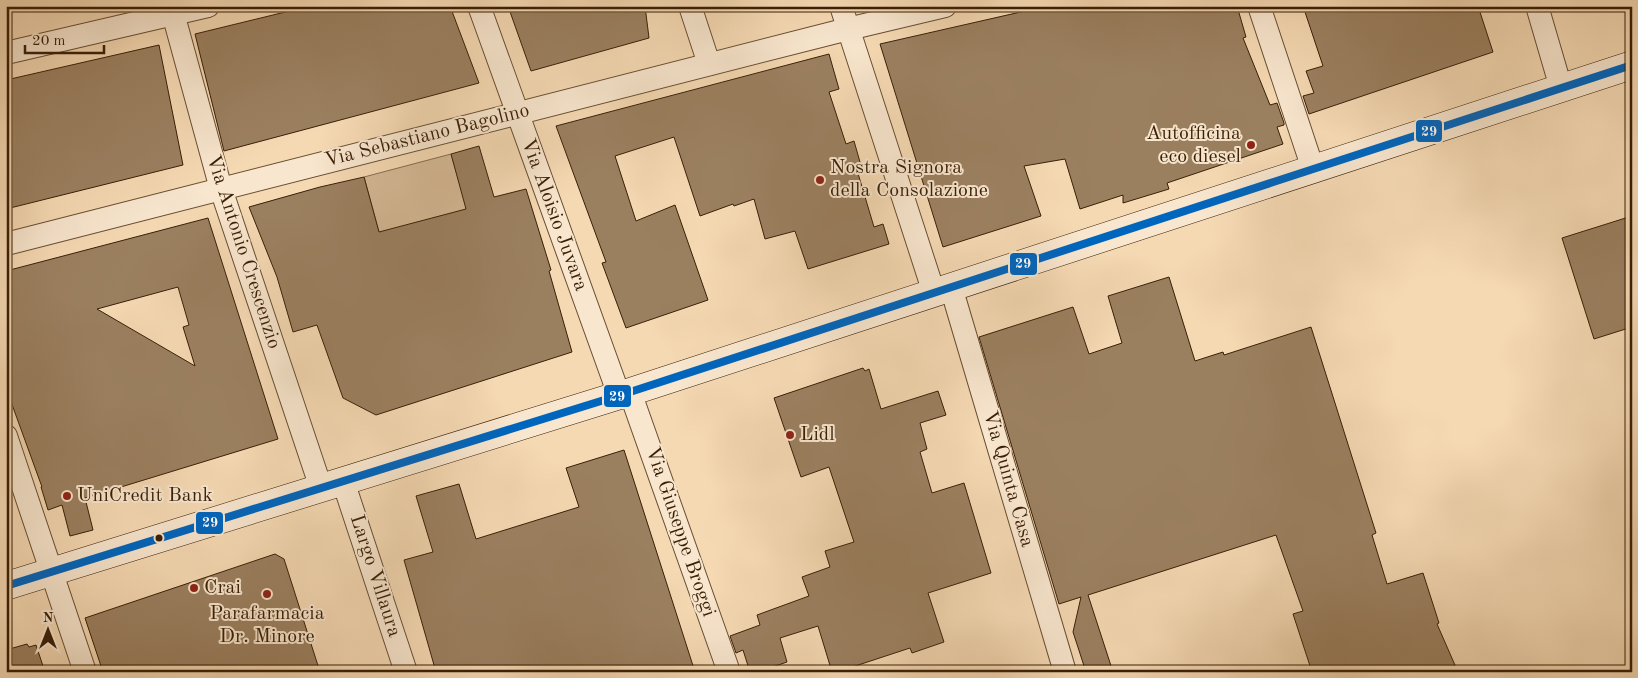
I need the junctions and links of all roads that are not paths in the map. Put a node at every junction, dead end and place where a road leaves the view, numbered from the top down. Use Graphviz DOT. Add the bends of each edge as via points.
graph roads {
  1 [pos="208,6"];
  2 [pos="479,6"];
  3 [pos="690,6"];
  4 [pos="841,6"];
  5 [pos="944,6"];
  6 [pos="1259,6"];
  7 [pos="1537,6"];
  8 [pos="172,10"];
  9 [pos="848,29"];
  10 [pos="6,53"];
  11 [pos="709,64"];
  12 [pos="1632,64"];
  13 [pos="1560,88"];
  14 [pos="518,113"];
  15 [pos="1313,169"];
  16 [pos="221,189"];
  17 [pos="6,244"];
  18 [pos="942,290"];
  19 [pos="625,394"];
  20 [pos="6,436"];
  21 [pos="332,484"];
  22 [pos="52,571"];
  23 [pos="6,586"];
  24 [pos="85,672"];
  25 [pos="406,672"];
  26 [pos="729,672"];
  27 [pos="1065,672"];
  1 -- 8 [label="street"];
  2 -- 14 [label="street, Via Aloisio Juvara"];
  3 -- 11 [label="street"];
  4 -- 9 [label="street, Via Quinta Casa"];
  5 -- 9 [label="street, Via Sebastiano Bagolino"];
  6 -- 15 [label="street"];
  7 -- 13 [label="street"];
  8 -- 10 [label="street"];
  8 -- 16 [label="street, Via Antonio Crescenzio"];
  9 -- 11 [label="street, Via Sebastiano Bagolino"];
  9 -- 18 [label="street, Via Quinta Casa"];
  11 -- 14 [label="street, Via Sebastiano Bagolino"];
  12 -- 13 [label="main road"];
  13 -- 15 [label="main road"];
  14 -- 16 [label="street, Via Sebastiano Bagolino"];
  14 -- 19 [label="street, Via Aloisio Juvara"];
  15 -- 18 [label="main road"];
  16 -- 17 [label="street, Via Sebastiano Bagolino"];
  16 -- 21 [label="street, Via Antonio Crescenzio"];
  18 -- 19 [label="main road"];
  18 -- 27 [label="street, Via Quinta Casa"];
  19 -- 21 [label="main road"];
  19 -- 26 [label="street, Via Giuseppe Broggi"];
  20 -- 22 [label="street"];
  21 -- 22 [label="main road"];
  21 -- 25 [label="street, Largo Villaura"];
  22 -- 23 [label="main road"];
  22 -- 24 [label="street"];
}
